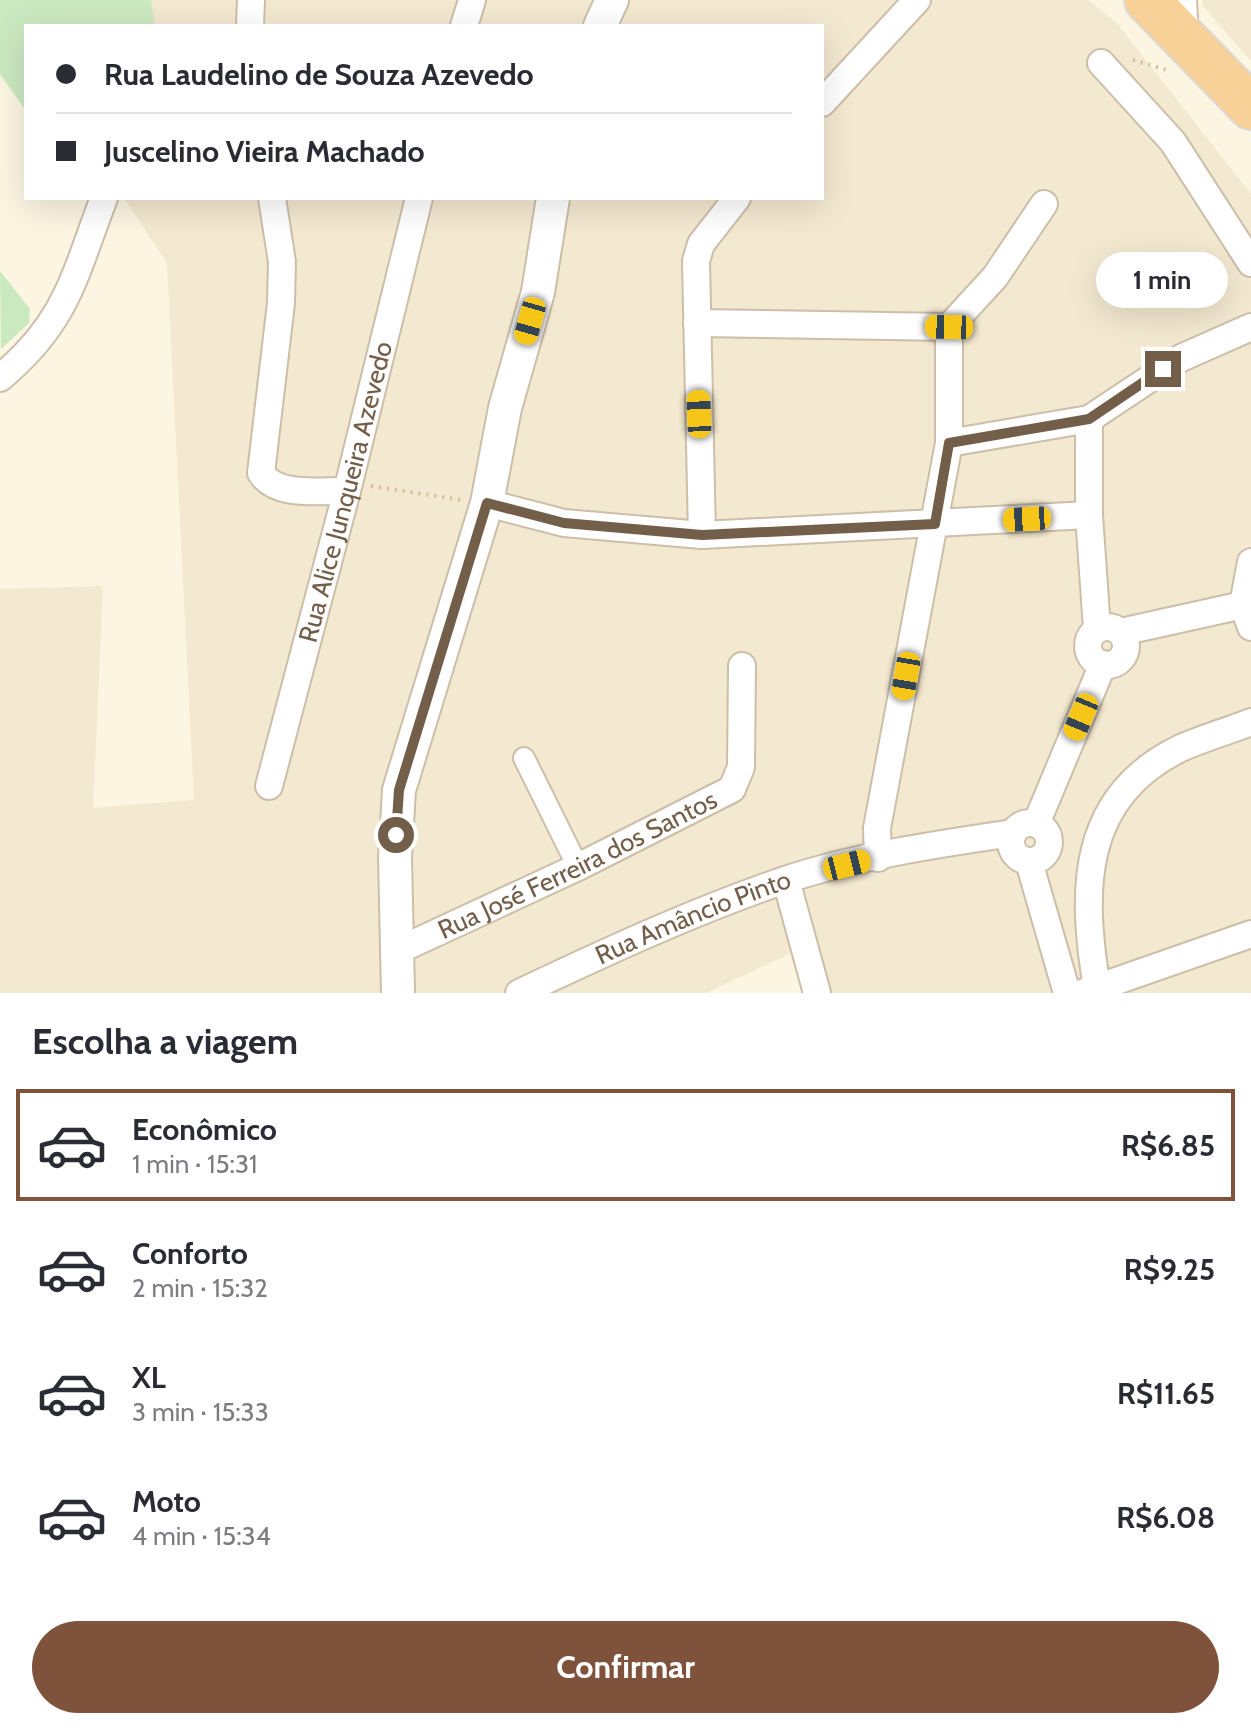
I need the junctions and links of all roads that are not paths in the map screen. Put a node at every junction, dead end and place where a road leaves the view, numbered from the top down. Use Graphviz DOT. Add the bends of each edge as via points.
graph roads {
  1 [pos="251,0"];
  2 [pos="472,0"];
  3 [pos="612,0"];
  4 [pos="917,0"];
  5 [pos="1147,0"];
  6 [pos="250,24"];
  7 [pos="465,24"];
  8 [pos="601,24"];
  9 [pos="1189,31"];
  10 [pos="1101,63"];
  11 [pos="824,101"];
  12 [pos="1251,107"];
  13 [pos="103,200"];
  14 [pos="272,200"];
  15 [pos="419,200"];
  16 [pos="553,200"];
  17 [pos="735,200"];
  18 [pos="1044,204"];
  19 [pos="1251,263"];
  20 [pos="697,323"];
  21 [pos="949,327"];
  22 [pos="1251,327"];
  23 [pos="0,378"];
  24 [pos="1089,419"];
  25 [pos="949,443"];
  26 [pos="348,487"];
  27 [pos="487,503"];
  28 [pos="1089,515"];
  29 [pos="935,524"];
  30 [pos="702,535"];
  31 [pos="1251,562"];
  32 [pos="1247,616"];
  33 [pos="1109,630"];
  34 [pos="742,666"];
  35 [pos="1251,722"];
  36 [pos="524,758"];
  37 [pos="269,786"];
  38 [pos="1024,828"];
  39 [pos="878,858"];
  40 [pos="578,867"];
  41 [pos="786,880"];
  42 [pos="1251,934"];
  43 [pos="397,951"];
  44 [pos="1090,991"];
  45 [pos="398,993"];
  46 [pos="519,993"];
  47 [pos="817,993"];
  48 [pos="1067,993"];
  1 -- 6 [label="street"];
  2 -- 7 [label="street"];
  3 -- 8 [label="street"];
  4 -- 11 [label="street"];
  5 -- 9 [label="highway"];
  9 -- 12 [label="highway"];
  10 -- 19 [label="street" via="1173,142"];
  13 -- 23 [label="street" via="64,307 39,341"];
  14 -- 26 [label="street" via="282,262 281,303 261,473 273,486"];
  15 -- 26 [label="street, Rua Alice Junqueira Azevedo"];
  16 -- 27 [label="street" via="538,292 505,408"];
  17 -- 20 [label="street" via="701,244 696,261"];
  18 -- 21 [label="street" via="995,277"];
  20 -- 21 [label="street"];
  20 -- 30 [label="street"];
  21 -- 25 [label="street"];
  22 -- 24 [label="street" via="1181,358"];
  24 -- 25 [label="street"];
  24 -- 28 [label="street"];
  25 -- 29 [label="street"];
  26 -- 37 [label="street, Rua Alice Junqueira Azevedo"];
  27 -- 30 [label="street" via="564,523"];
  27 -- 43 [label="street" via="399,790"];
  28 -- 29 [label="street"];
  28 -- 33 [label="street"];
  29 -- 30 [label="street"];
  29 -- 39 [label="street" via="877,828"];
  31 -- 32 [label="street"];
  32 -- 33 [label="street"];
  33 -- 38 [label="street" via="1126,642 1124,654 1116,663 1103,664"];
  34 -- 40 [label="street, Rua José Ferreira dos Santos" via="741,767 732,789"];
  35 -- 44 [label="street" via="1161,760 1121,793 1104,820 1088,884"];
  36 -- 40 [label="street"];
  38 -- 39 [label="street, Rua Amâncio Pinto"];
  38 -- 48 [label="street" via="1013,852 1029,862"];
  39 -- 41 [label="street, Rua Amâncio Pinto"];
  40 -- 43 [label="street, Rua José Ferreira dos Santos"];
  41 -- 46 [label="street, Rua Amâncio Pinto" via="615,948"];
  41 -- 47 [label="street"];
  42 -- 44 [label="street"];
  43 -- 45 [label="street"];
}
